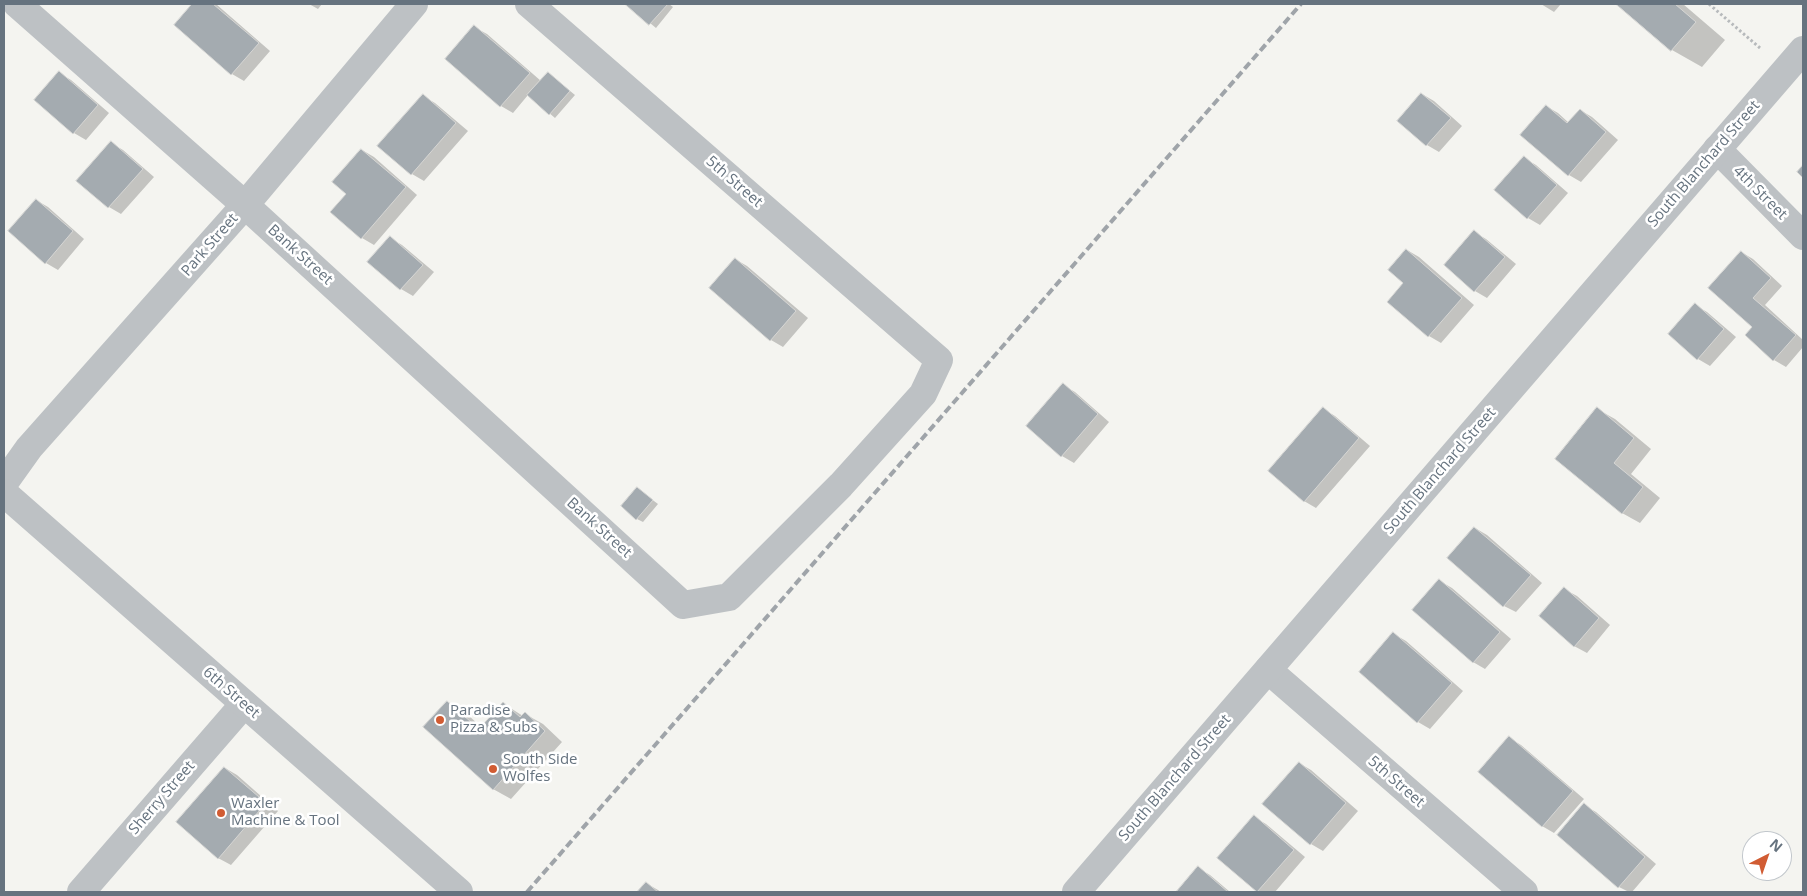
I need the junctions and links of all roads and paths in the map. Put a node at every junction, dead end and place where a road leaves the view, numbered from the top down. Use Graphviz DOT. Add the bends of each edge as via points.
graph roads {
  1 [pos="17,4"];
  2 [pos="414,4"];
  3 [pos="528,4"];
  4 [pos="1709,4"];
  5 [pos="1760,48"];
  6 [pos="1803,50"];
  7 [pos="1717,149"];
  8 [pos="245,204"];
  9 [pos="1803,236"];
  10 [pos="939,360"];
  11 [pos="4,483"];
  12 [pos="4,493"];
  13 [pos="1268,670"];
  14 [pos="244,704"];
  15 [pos="81,892"];
  16 [pos="459,892"];
  17 [pos="1076,892"];
  18 [pos="1524,892"];
  1 -- 8 [label="street"];
  2 -- 8 [label="street, Park Street"];
  3 -- 10 [label="street, 5th Street"];
  4 -- 5 [label="path"];
  6 -- 7 [label="street, South Blanchard Street"];
  7 -- 9 [label="street, 4th Street"];
  7 -- 13 [label="street, South Blanchard Street"];
  8 -- 10 [label="street, Bank Street" via="683,605 729,598 841,485 917,401"];
  8 -- 11 [label="street, Park Street" via="29,448"];
  12 -- 14 [label="street, 6th Street"];
  13 -- 17 [label="street, South Blanchard Street"];
  13 -- 18 [label="street, 5th Street"];
  14 -- 15 [label="street, Sherry Street"];
  14 -- 16 [label="street, 6th Street"];
}
